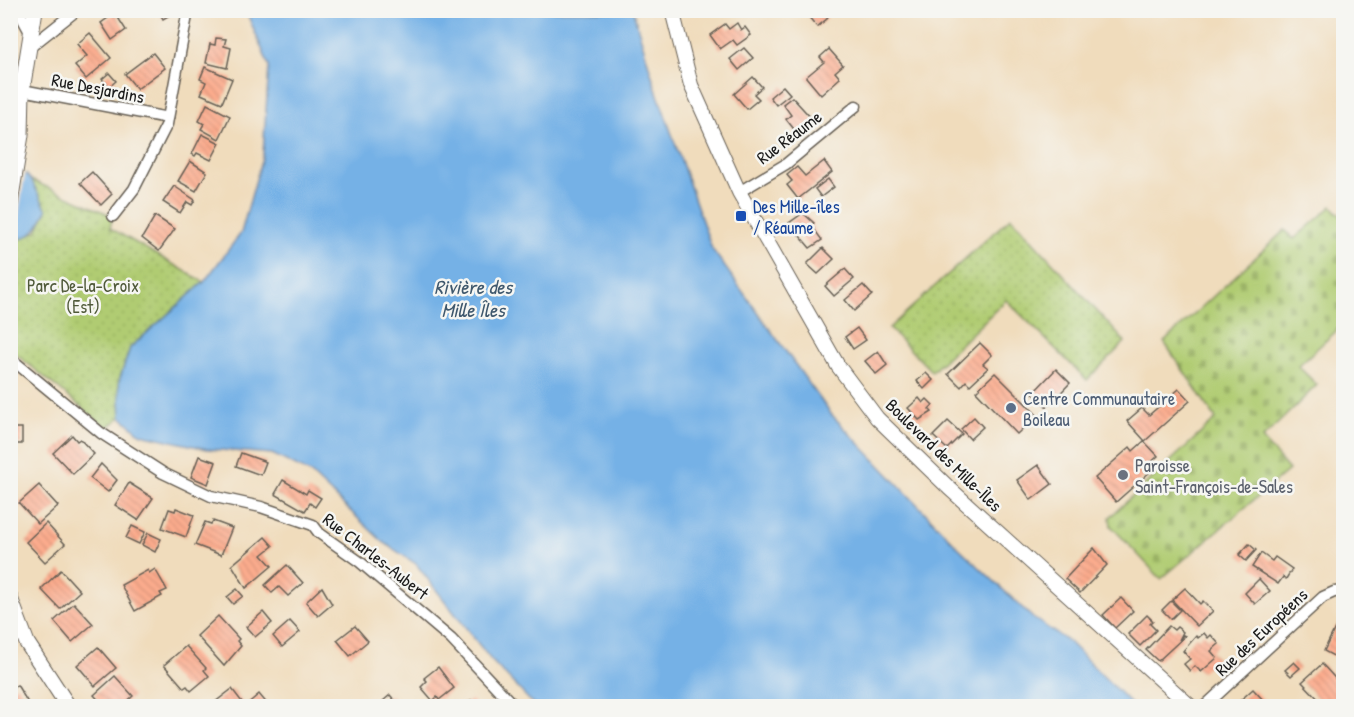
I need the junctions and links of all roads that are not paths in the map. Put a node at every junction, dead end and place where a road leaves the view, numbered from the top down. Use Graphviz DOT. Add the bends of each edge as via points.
graph roads {
  1 [pos="18,10"];
  2 [pos="35,10"];
  3 [pos="77,10"];
  4 [pos="188,10"];
  5 [pos="672,10"];
  6 [pos="30,41"];
  7 [pos="22,90"];
  8 [pos="856,106"];
  9 [pos="168,118"];
  10 [pos="739,192"];
  11 [pos="10,202"];
  12 [pos="113,216"];
  13 [pos="10,358"];
  14 [pos="1344,591"];
  15 [pos="10,598"];
  16 [pos="68,706"];
  17 [pos="514,706"];
  18 [pos="1190,706"];
  19 [pos="1205,706"];
  1 -- 6 [label="street"];
  2 -- 6 [label="main road"];
  3 -- 6 [label="street"];
  4 -- 9 [label="street"];
  5 -- 10 [label="street, Boulevard des Mille-Îles" via="691,85"];
  6 -- 7 [label="main road"];
  7 -- 9 [label="street, Rue Desjardins"];
  7 -- 11 [label="main road" via="21,135"];
  8 -- 10 [label="street, Rue Réaume" via="786,164"];
  9 -- 12 [label="street" via="150,162"];
  10 -- 18 [label="street, Boulevard des Mille-Îles" via="838,366 877,418"];
  13 -- 17 [label="street, Rue Charles-Aubert" via="101,433 163,473 211,496 261,507 313,525 452,639"];
  14 -- 19 [label="street, Rue des Européens" via="1323,597"];
  15 -- 16 [label="main road" via="27,643"];
}
